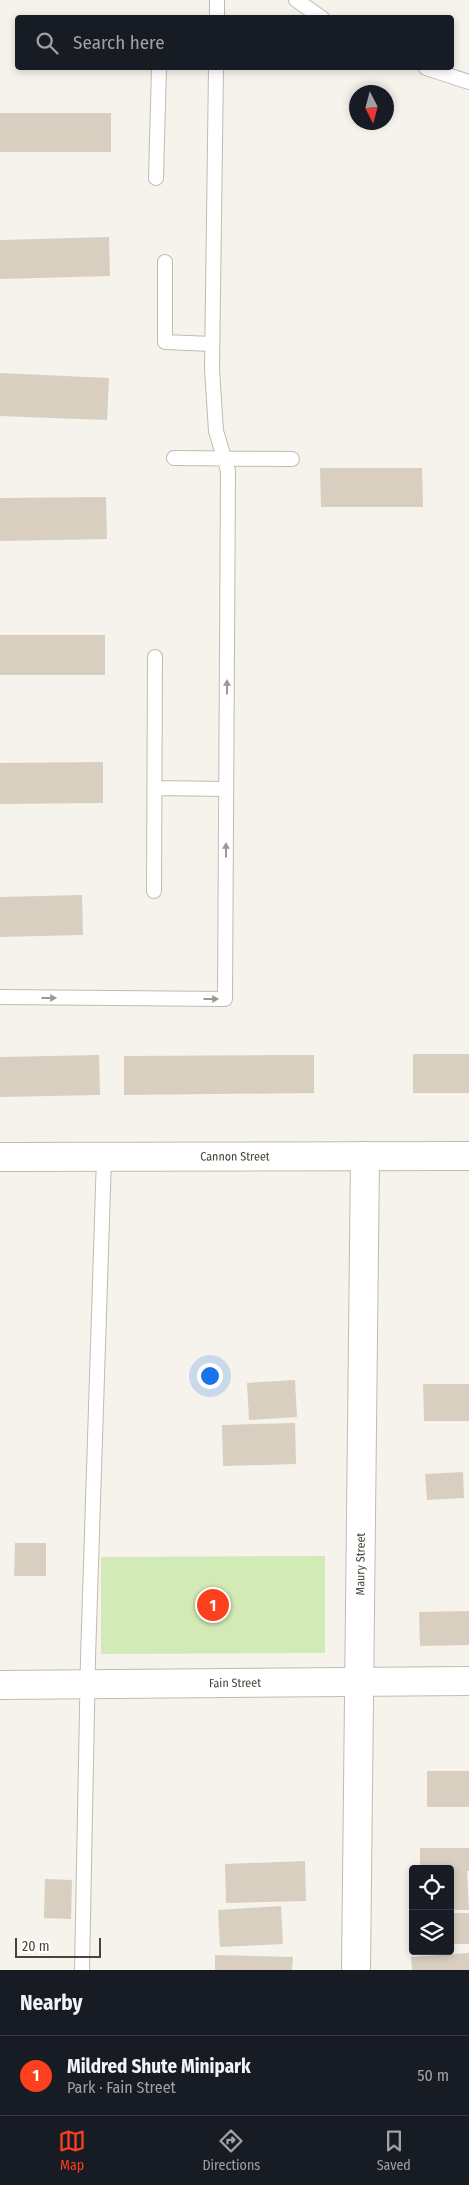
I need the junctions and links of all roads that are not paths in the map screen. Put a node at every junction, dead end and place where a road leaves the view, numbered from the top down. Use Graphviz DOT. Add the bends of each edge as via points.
graph roads {
  1 [pos="217,0"];
  2 [pos="296,0"];
  3 [pos="217,15"];
  4 [pos="318,15"];
  5 [pos="159,70"];
  6 [pos="216,70"];
  7 [pos="432,70"];
  8 [pos="469,82"];
  9 [pos="156,178"];
  10 [pos="165,262"];
  11 [pos="212,344"];
  12 [pos="174,458"];
  13 [pos="224,459"];
  14 [pos="292,459"];
  15 [pos="156,657"];
  16 [pos="155,788"];
  17 [pos="226,790"];
  18 [pos="154,891"];
  19 [pos="0,997"];
  20 [pos="365,1156"];
  21 [pos="469,1156"];
  22 [pos="0,1157"];
  23 [pos="104,1157"];
  24 [pos="469,1681"];
  25 [pos="361,1682"];
  26 [pos="87,1684"];
  27 [pos="0,1685"];
  28 [pos="82,1970"];
  29 [pos="356,1970"];
  1 -- 3 [label="lane"];
  2 -- 4 [label="lane"];
  5 -- 9 [label="lane"];
  6 -- 11 [label="lane"];
  7 -- 8 [label="lane"];
  10 -- 11 [label="lane" via="165,342"];
  11 -- 13 [label="lane" via="216,431"];
  12 -- 13 [label="lane"];
  13 -- 14 [label="lane"];
  17 -- 13 [label="lane, one-way" via="228,471"];
  15 -- 16 [label="lane"];
  16 -- 17 [label="lane"];
  16 -- 18 [label="lane"];
  19 -- 17 [label="lane, one-way" via="225,999"];
  20 -- 21 [label="street, Cannon Street"];
  20 -- 23 [label="street, Cannon Street"];
  20 -- 25 [label="street, Maury Street"];
  22 -- 23 [label="street, Cannon Street"];
  23 -- 26 [label="lane"];
  24 -- 25 [label="street, Fain Street"];
  25 -- 26 [label="street, Fain Street"];
  25 -- 29 [label="street, Maury Street"];
  26 -- 27 [label="street, Fain Street"];
  26 -- 28 [label="lane"];
}
